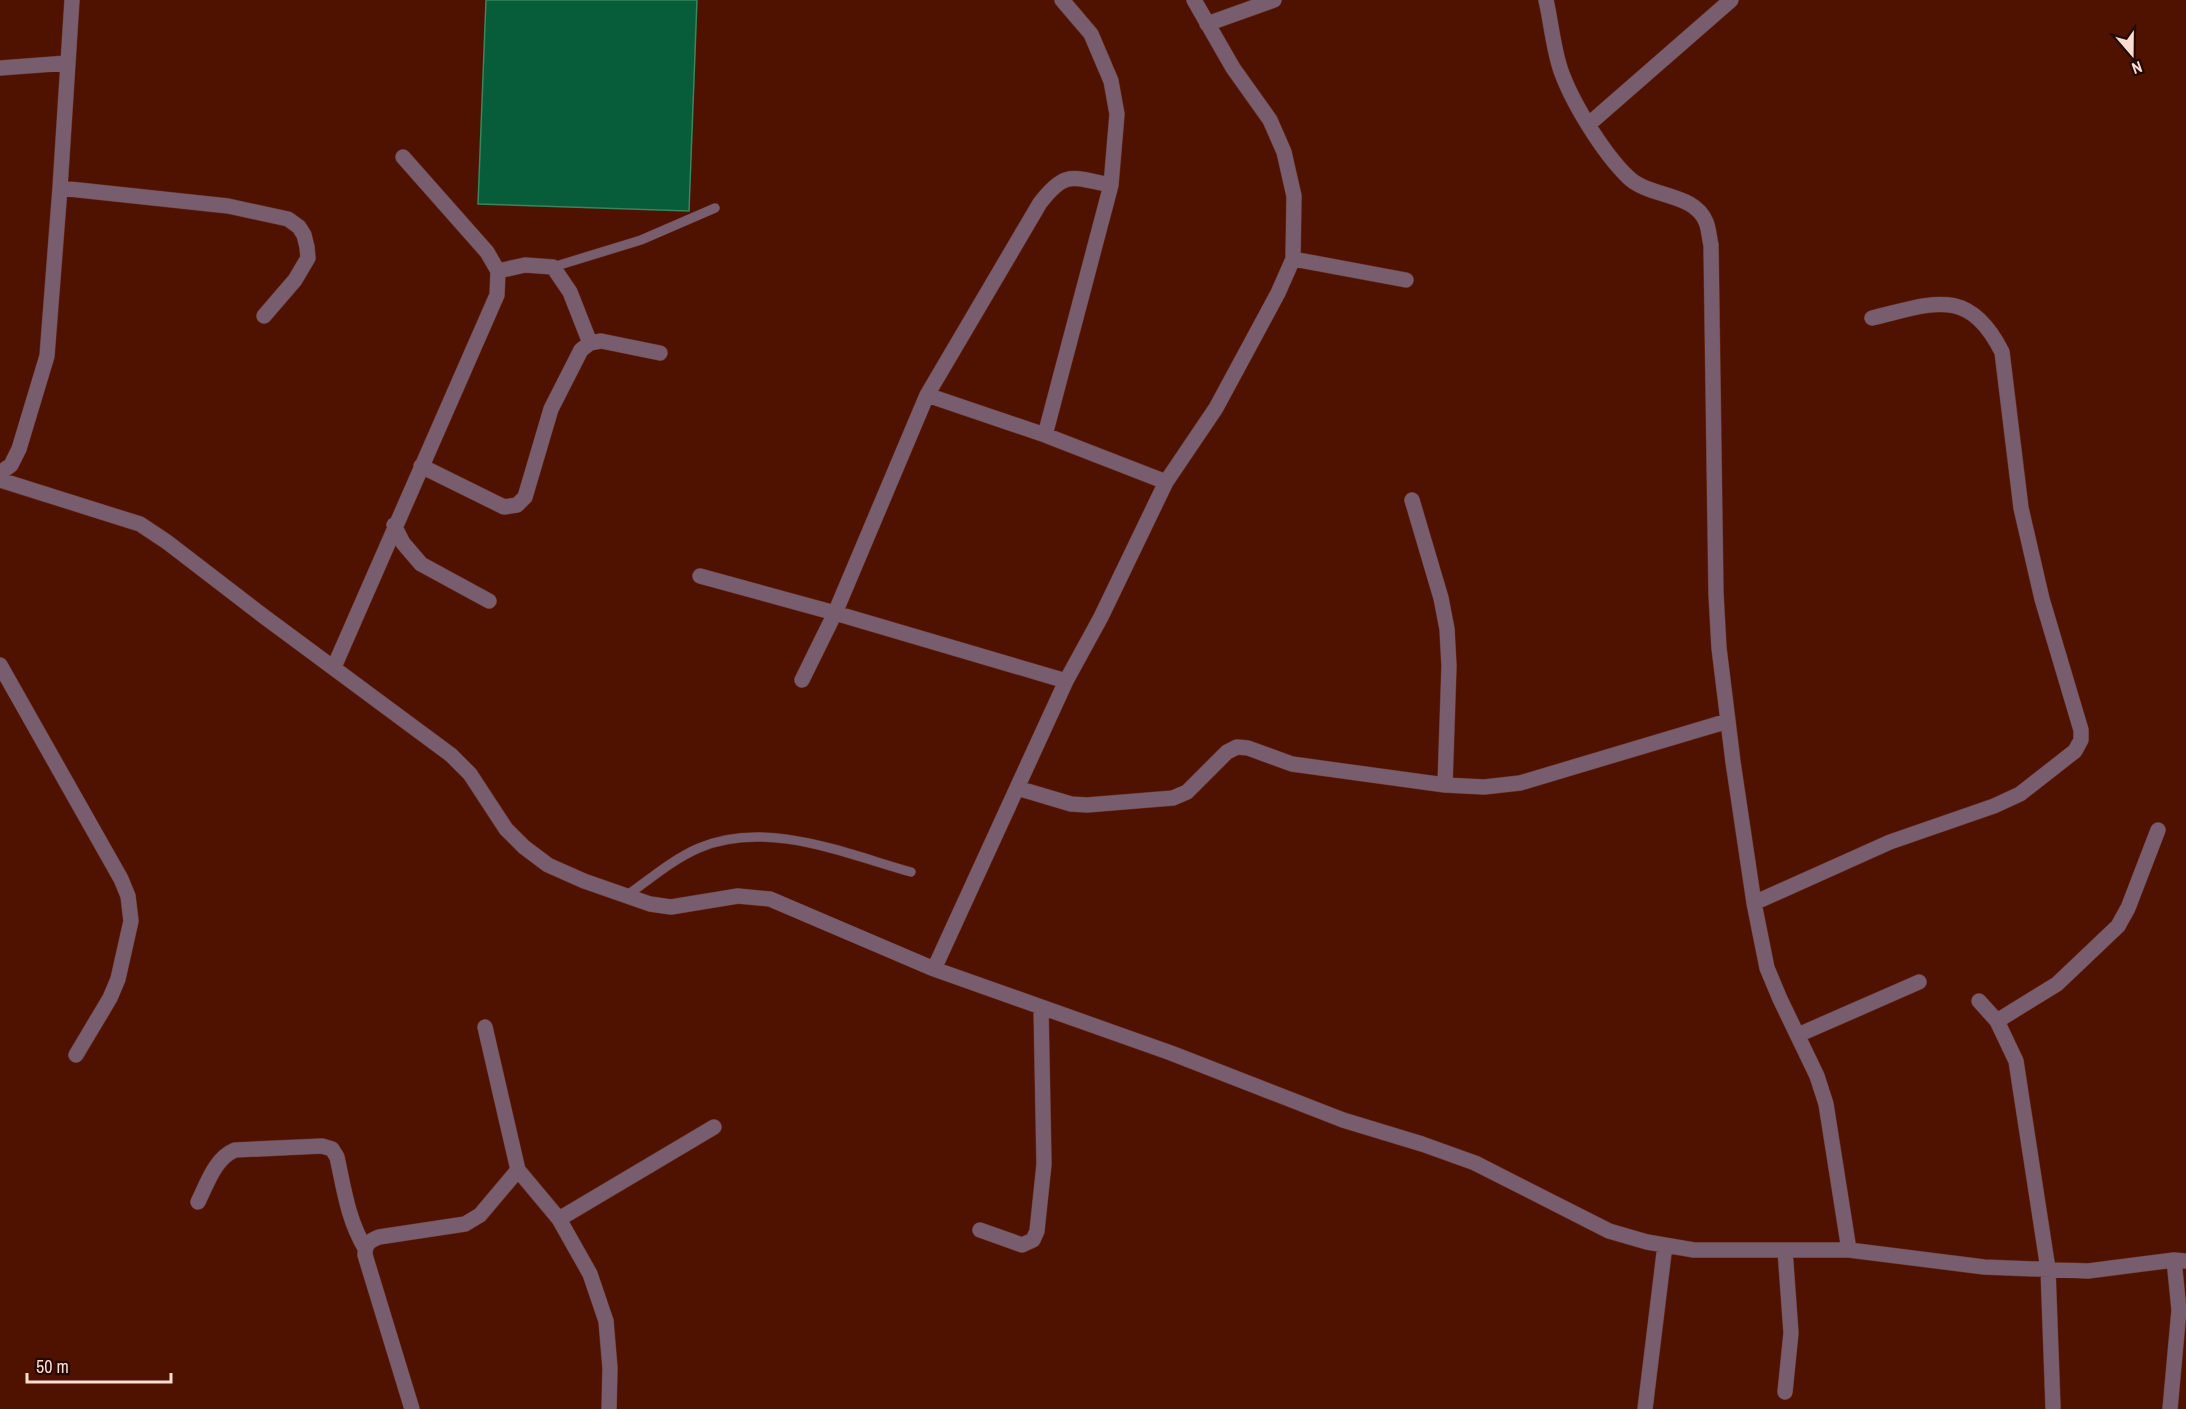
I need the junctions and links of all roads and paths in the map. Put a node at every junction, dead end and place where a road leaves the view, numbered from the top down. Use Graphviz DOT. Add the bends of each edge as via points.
graph roads {
  1 [pos="72,0"];
  2 [pos="1062,0"];
  3 [pos="1194,0"];
  4 [pos="1274,0"];
  5 [pos="1546,0"];
  6 [pos="1731,0"];
  7 [pos="1207,24"];
  8 [pos="67,63"];
  9 [pos="0,68"];
  10 [pos="1589,124"];
  11 [pos="403,158"];
  12 [pos="1111,185"];
  13 [pos="60,188"];
  14 [pos="715,208"];
  15 [pos="1293,259"];
  16 [pos="553,267"];
  17 [pos="498,271"];
  18 [pos="1407,280"];
  19 [pos="264,316"];
  20 [pos="1872,318"];
  21 [pos="590,343"];
  22 [pos="660,353"];
  23 [pos="927,395"];
  24 [pos="1045,435"];
  25 [pos="421,466"];
  26 [pos="0,473"];
  27 [pos="0,480"];
  28 [pos="1166,482"];
  29 [pos="1412,500"];
  30 [pos="394,525"];
  31 [pos="700,576"];
  32 [pos="489,601"];
  33 [pos="835,613"];
  34 [pos="0,665"];
  35 [pos="334,667"];
  36 [pos="802,680"];
  37 [pos="1066,681"];
  38 [pos="1728,721"];
  39 [pos="1445,785"];
  40 [pos="1017,788"];
  41 [pos="2158,830"];
  42 [pos="911,872"];
  43 [pos="626,896"];
  44 [pos="1754,903"];
  45 [pos="934,969"];
  46 [pos="1919,982"];
  47 [pos="1979,1001"];
  48 [pos="1041,1007"];
  49 [pos="1997,1021"];
  50 [pos="485,1027"];
  51 [pos="1798,1035"];
  52 [pos="76,1055"];
  53 [pos="714,1127"];
  54 [pos="518,1170"];
  55 [pos="198,1202"];
  56 [pos="559,1220"];
  57 [pos="980,1230"];
  58 [pos="1665,1245"];
  59 [pos="365,1248"];
  60 [pos="1785,1250"];
  61 [pos="1849,1250"];
  62 [pos="2180,1261"];
  63 [pos="2048,1269"];
  64 [pos="1785,1392"];
  65 [pos="2053,1407"];
  66 [pos="412,1409"];
  67 [pos="609,1409"];
  68 [pos="1645,1409"];
  69 [pos="2170,1409"];
  1 -- 8 [label="street"];
  2 -- 12 [label="street" via="1091,34 1111,81 1117,114"];
  3 -- 7 [label="street"];
  4 -- 7 [label="street"];
  5 -- 10 [label="street" via="1560,68"];
  6 -- 10 [label="street"];
  7 -- 15 [label="street" via="1270,120 1284,152 1294,196"];
  8 -- 9 [label="street"];
  8 -- 13 [label="street"];
  10 -- 38 [label="street" via="1630,180 1689,203 1706,220 1711,244 1716,594"];
  11 -- 17 [label="street" via="487,252"];
  12 -- 23 [label="street" via="1072,178 1060,180 1052,187"];
  12 -- 24 [label="street"];
  13 -- 19 [label="street" via="228,206 288,219 304,236 308,258"];
  13 -- 26 [label="street" via="46,356 19,448 11,465"];
  14 -- 16 [label="lane" via="641,240"];
  15 -- 18 [label="street"];
  15 -- 28 [label="street" via="1216,408"];
  16 -- 17 [label="street" via="525,265"];
  16 -- 21 [label="street" via="570,292"];
  17 -- 25 [label="street" via="497,295"];
  20 -- 44 [label="street" via="1952,304 1981,319 2002,352 2021,508 2081,740 2075,751 2020,794 1890,842"];
  21 -- 22 [label="street" via="601,341"];
  21 -- 25 [label="street" via="581,350 551,409 525,497 517,505 504,507"];
  23 -- 24 [label="street"];
  23 -- 33 [label="street"];
  24 -- 28 [label="street"];
  25 -- 30 [label="street"];
  27 -- 35 [label="street" via="140,524"];
  28 -- 37 [label="street"];
  29 -- 39 [label="street" via="1447,629"];
  30 -- 32 [label="street" via="421,564"];
  30 -- 35 [label="street"];
  31 -- 33 [label="street"];
  33 -- 36 [label="street"];
  33 -- 37 [label="street"];
  34 -- 52 [label="street" via="122,879 130,905 131,921 118,979"];
  35 -- 43 [label="street" via="451,755 470,774 506,829 524,847 548,865"];
  37 -- 40 [label="street"];
  38 -- 39 [label="street" via="1520,783 1484,788"];
  38 -- 44 [label="street"];
  39 -- 40 [label="street" via="1292,764 1237,747 1227,752 1193,788 1173,798 1087,805"];
  40 -- 45 [label="street"];
  41 -- 49 [label="street" via="2118,926 2057,984"];
  42 -- 43 [label="lane" via="803,842 762,837 719,841 698,848"];
  43 -- 45 [label="street" via="671,907 738,896 771,899"];
  44 -- 51 [label="street" via="1767,968"];
  45 -- 48 [label="street"];
  46 -- 51 [label="street"];
  47 -- 49 [label="street"];
  48 -- 57 [label="street" via="1044,1164 1037,1231 1033,1240 1022,1245"];
  48 -- 58 [label="street" via="1343,1120 1475,1163 1609,1231"];
  49 -- 63 [label="street" via="2016,1061"];
  50 -- 54 [label="street"];
  51 -- 61 [label="street" via="1826,1104"];
  53 -- 56 [label="street"];
  54 -- 56 [label="street"];
  54 -- 59 [label="street" via="480,1215 465,1224 379,1237"];
  55 -- 59 [label="street" via="227,1153 322,1146 332,1149 337,1157 350,1217"];
  56 -- 67 [label="street" via="590,1274 606,1321"];
  58 -- 60 [label="street" via="1694,1250"];
  58 -- 68 [label="street"];
  59 -- 66 [label="street"];
  60 -- 61 [label="street"];
  60 -- 64 [label="street" via="1791,1333"];
  61 -- 63 [label="street" via="1984,1267"];
  62 -- 63 [label="street" via="2088,1271"];
  62 -- 69 [label="street"];
  63 -- 65 [label="street"];
}
